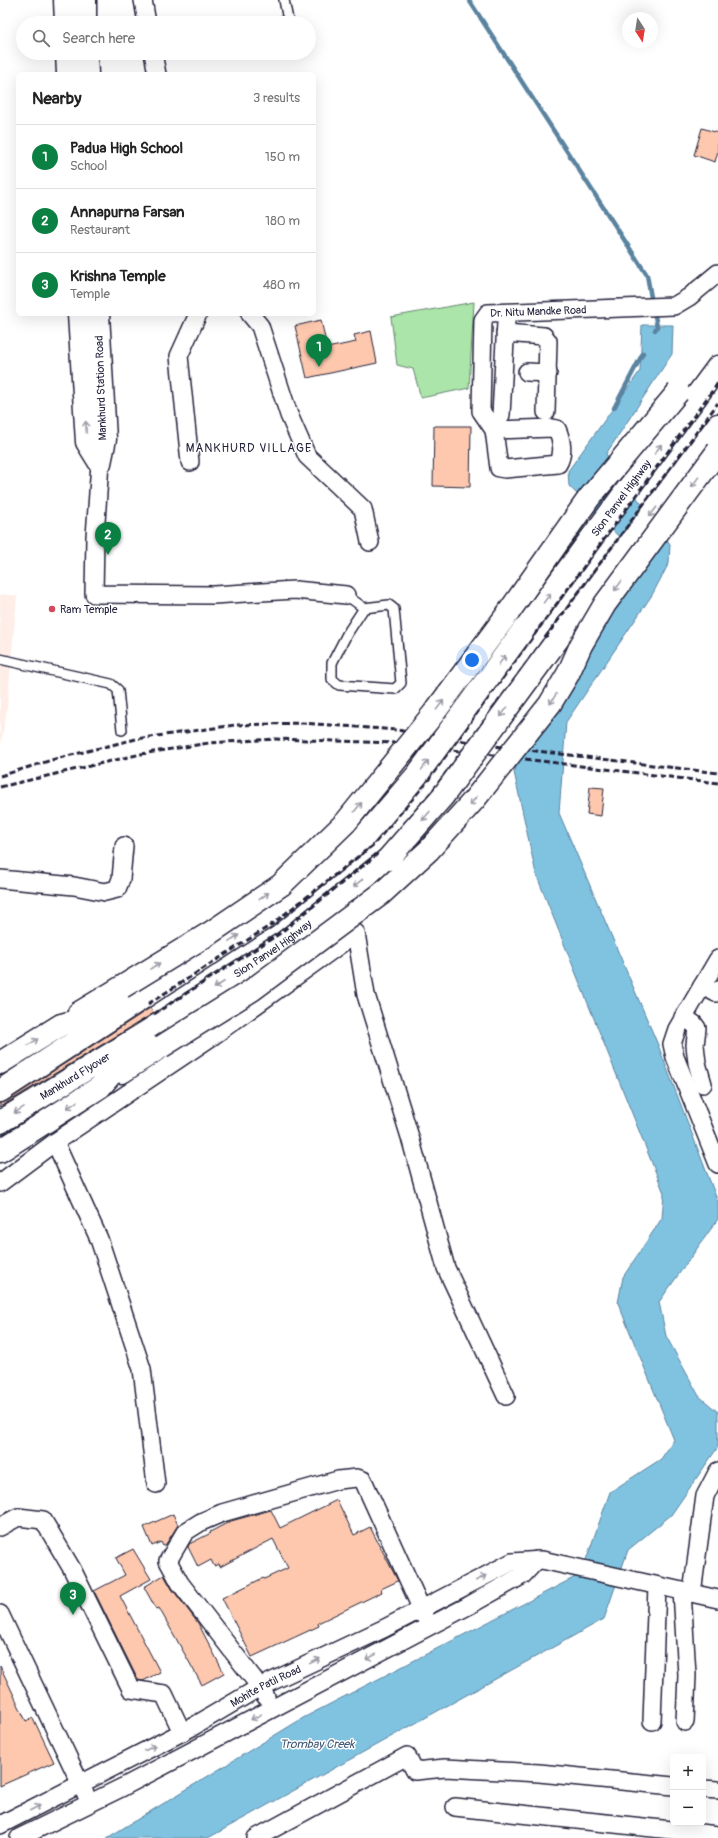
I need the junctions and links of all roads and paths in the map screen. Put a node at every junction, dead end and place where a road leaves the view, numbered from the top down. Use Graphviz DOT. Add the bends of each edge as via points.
graph roads {
  1 [pos="66,0"];
  2 [pos="85,0"];
  3 [pos="143,0"];
  4 [pos="284,0"];
  5 [pos="66,16"];
  6 [pos="85,16"];
  7 [pos="146,16"];
  8 [pos="287,16"];
  9 [pos="67,60"];
  10 [pos="86,60"];
  11 [pos="154,60"];
  12 [pos="68,72"];
  13 [pos="87,72"];
  14 [pos="157,72"];
  15 [pos="718,273"];
  16 [pos="506,312"];
  17 [pos="79,316"];
  18 [pos="98,316"];
  19 [pos="197,316"];
  20 [pos="252,316"];
  21 [pos="505,333"];
  22 [pos="718,362"];
  23 [pos="718,367"];
  24 [pos="527,372"];
  25 [pos="548,373"];
  26 [pos="546,412"];
  27 [pos="718,425"];
  28 [pos="718,450"];
  29 [pos="190,462"];
  30 [pos="100,463"];
  31 [pos="370,542"];
  32 [pos="346,595"];
  33 [pos="364,608"];
  34 [pos="0,659"];
  35 [pos="122,730"];
  36 [pos="124,846"];
  37 [pos="0,879"];
  38 [pos="718,959"];
  39 [pos="712,993"];
  40 [pos="132,1006"];
  41 [pos="683,1017"];
  42 [pos="60,1024"];
  43 [pos="156,1038"];
  44 [pos="0,1063"];
  45 [pos="703,1084"];
  46 [pos="0,1091"];
  47 [pos="0,1122"];
  48 [pos="55,1142"];
  49 [pos="0,1151"];
  50 [pos="718,1164"];
  51 [pos="0,1183"];
  52 [pos="506,1396"];
  53 [pos="718,1471"];
  54 [pos="156,1484"];
  55 [pos="0,1527"];
  56 [pos="537,1560"];
  57 [pos="656,1586"];
  58 [pos="457,1590"];
  59 [pos="686,1592"];
  60 [pos="718,1599"];
  61 [pos="466,1607"];
  62 [pos="421,1609"];
  63 [pos="0,1614"];
  64 [pos="430,1626"];
  65 [pos="384,1628"];
  66 [pos="394,1645"];
  67 [pos="260,1687"];
  68 [pos="273,1708"];
  69 [pos="652,1721"];
  70 [pos="685,1722"];
  71 [pos="182,1732"];
  72 [pos="121,1763"];
  73 [pos="132,1782"];
  74 [pos="80,1784"];
  75 [pos="670,1786"];
  76 [pos="706,1789"];
  77 [pos="718,1790"];
  78 [pos="91,1803"];
  79 [pos="455,1807"];
  80 [pos="0,1825"];
  81 [pos="718,1835"];
  82 [pos="19,1838"];
  83 [pos="256,1838"];
  1 -- 5 [label="main road"];
  2 -- 6 [label="main road"];
  3 -- 7 [label="street"];
  4 -- 8 [label="lane"];
  9 -- 12 [label="main road"];
  10 -- 13 [label="main road"];
  11 -- 14 [label="street"];
  15 -- 16 [label="street, Dr. Nitu Mandke Road" via="674,306"];
  16 -- 21 [label="street"];
  16 -- 21 [label="street, Dr. Nitu Mandke Road" via="488,313 483,320 480,411 498,422"];
  30 -- 17 [label="main road, Mankhurd Station Road, one-way" via="87,442"];
  18 -- 30 [label="main road, Mankhurd Station Road" via="105,439"];
  19 -- 29 [label="street" via="179,356"];
  20 -- 31 [label="street" via="260,326 289,415 307,456 363,509"];
  21 -- 25 [label="street" via="544,336 548,341"];
  42 -- 22 [label="main road, one-way, bridge" via="215,930 281,885 346,822 434,713 589,498 678,392"];
  40 -- 23 [label="main road, Sion Panvel Highway, one-way, bridge" via="265,918 364,837 417,776"];
  24 -- 25 [label="street"];
  25 -- 26 [label="street"];
  27 -- 43 [label="main road, Sion Panvel Highway, one-way, bridge" via="443,796 388,859 285,942"];
  28 -- 43 [label="main road, one-way, bridge" via="605,604 550,704 474,800 429,850 381,894 252,990"];
  30 -- 32 [label="street, Mankhurd Station Road" via="94,594 214,596 295,590"];
  32 -- 33 [label="lane"];
  33 -- 33 [label="lane" via="389,605 394,609 401,683 395,689 339,685 332,679 332,663"];
  34 -- 35 [label="lane" via="111,684 118,690"];
  36 -- 37 [label="street" via="121,879 116,889 105,892 74,886"];
  38 -- 39 [label="street"];
  39 -- 41 [label="street"];
  40 -- 42 [label="main road"];
  40 -- 46 [label="main road"];
  41 -- 45 [label="street" via="697,1028 696,1063"];
  41 -- 50 [label="street" via="672,1044 675,1057"];
  44 -- 42 [label="main road, one-way"];
  43 -- 47 [label="main road, Mankhurd Flyover, one-way" via="87,1067"];
  43 -- 49 [label="main road, one-way" via="100,1087"];
  48 -- 51 [label="street"];
  48 -- 52 [label="street" via="213,1036 356,933 366,995 410,1137 446,1268"];
  48 -- 54 [label="street" via="99,1239 142,1369"];
  53 -- 59 [label="street" via="705,1496"];
  55 -- 71 [label="street" via="18,1517 43,1520 72,1569 131,1689 164,1694"];
  56 -- 57 [label="street, Mohite Patil Road"];
  58 -- 56 [label="street, Mohite Patil Road, one-way" via="512,1562"];
  56 -- 61 [label="street" via="523,1575"];
  57 -- 59 [label="street, Mohite Patil Road"];
  57 -- 69 [label="street"];
  58 -- 61 [label="street"];
  58 -- 62 [label="street, Mohite Patil Road"];
  59 -- 60 [label="street, Mohite Patil Road"];
  59 -- 70 [label="street"];
  61 -- 64 [label="street"];
  62 -- 64 [label="street"];
  62 -- 65 [label="street, Mohite Patil Road"];
  62 -- 67 [label="street" via="363,1480 338,1480 222,1513 201,1522 185,1532 168,1561 180,1583"];
  63 -- 74 [label="street"];
  64 -- 66 [label="street"];
  65 -- 66 [label="street"];
  67 -- 65 [label="street, Mohite Patil Road, one-way"];
  66 -- 68 [label="street, one-way"];
  67 -- 68 [label="street"];
  67 -- 71 [label="street, Mohite Patil Road"];
  68 -- 73 [label="street, one-way"];
  72 -- 71 [label="street, Mohite Patil Road, one-way"];
  72 -- 73 [label="street"];
  72 -- 74 [label="street, Mohite Patil Road"];
  73 -- 78 [label="street"];
  74 -- 78 [label="street"];
  80 -- 74 [label="street, Mohite Patil Road, one-way"];
  75 -- 83 [label="street" via="539,1773 445,1768 415,1771 407,1756"];
  76 -- 77 [label="street"];
  78 -- 82 [label="street"];
  79 -- 81 [label="street"];
}
